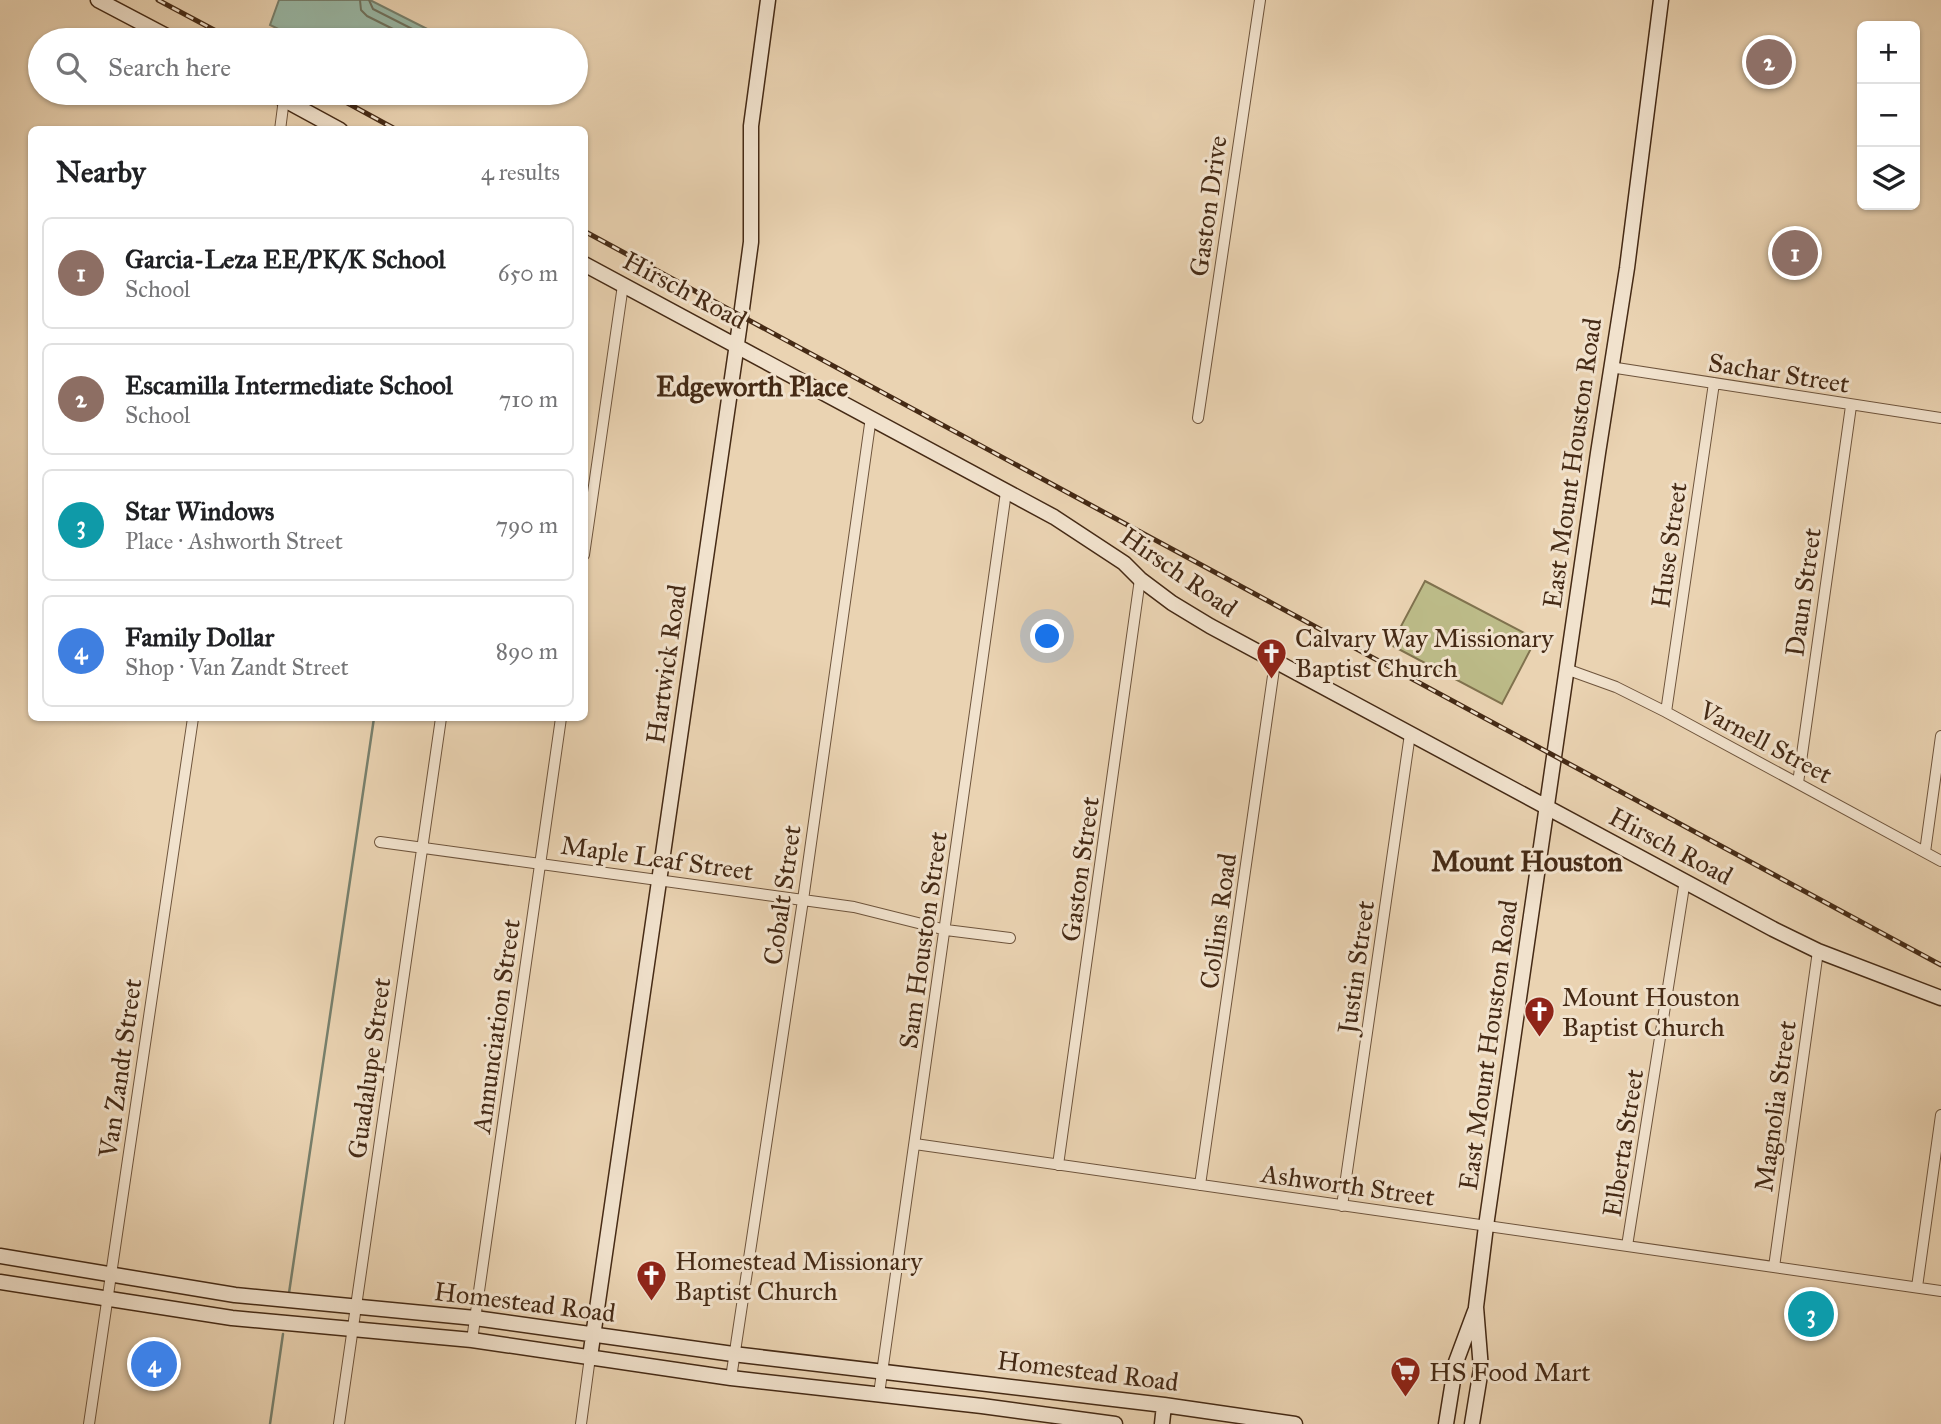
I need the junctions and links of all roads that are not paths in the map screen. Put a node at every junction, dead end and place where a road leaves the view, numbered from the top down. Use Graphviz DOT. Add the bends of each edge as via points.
graph roads {
  1 [pos="98,0"];
  2 [pos="768,0"];
  3 [pos="1261,0"];
  4 [pos="1660,0"];
  5 [pos="151,28"];
  6 [pos="279,105"];
  7 [pos="294,105"];
  8 [pos="280,126"];
  9 [pos="333,126"];
  10 [pos="588,266"];
  11 [pos="623,285"];
  12 [pos="737,346"];
  13 [pos="1610,367"];
  14 [pos="1714,383"];
  15 [pos="1851,406"];
  16 [pos="872,417"];
  17 [pos="1198,418"];
  18 [pos="1941,418"];
  19 [pos="1006,492"];
  20 [pos="588,527"];
  21 [pos="1140,579"];
  22 [pos="1275,662"];
  23 [pos="1566,669"];
  24 [pos="1665,712"];
  25 [pos="193,721"];
  26 [pos="441,721"];
  27 [pos="561,721"];
  28 [pos="1410,734"];
  29 [pos="1941,736"];
  30 [pos="1798,783"];
  31 [pos="1548,807"];
  32 [pos="380,842"];
  33 [pos="423,848"];
  34 [pos="1925,852"];
  35 [pos="1941,861"];
  36 [pos="540,864"];
  37 [pos="660,880"];
  38 [pos="1685,880"];
  39 [pos="803,900"];
  40 [pos="946,930"];
  41 [pos="1010,938"];
  42 [pos="1818,951"];
  43 [pos="1941,998"];
  44 [pos="1941,1115"];
  45 [pos="915,1144"];
  46 [pos="1058,1165"];
  47 [pos="1200,1185"];
  48 [pos="1342,1206"];
  49 [pos="1486,1226"];
  50 [pos="1627,1246"];
  51 [pos="0,1256"];
  52 [pos="1774,1267"];
  53 [pos="111,1274"];
  54 [pos="0,1282"];
  55 [pos="1917,1287"];
  56 [pos="1941,1290"];
  57 [pos="235,1295"];
  58 [pos="108,1298"];
  59 [pos="356,1307"];
  60 [pos="1476,1307"];
  61 [pos="232,1318"];
  62 [pos="475,1318"];
  63 [pos="352,1329"];
  64 [pos="593,1334"];
  65 [pos="472,1340"];
  66 [pos="733,1354"];
  67 [pos="590,1357"];
  68 [pos="882,1370"];
  69 [pos="730,1378"];
  70 [pos="1013,1386"];
  71 [pos="880,1394"];
  72 [pos="1164,1405"];
  73 [pos="1013,1410"];
  74 [pos="89,1424"];
  75 [pos="339,1424"];
  76 [pos="581,1424"];
  77 [pos="1115,1424"];
  78 [pos="1162,1424"];
  79 [pos="1293,1424"];
  80 [pos="1446,1424"];
  81 [pos="1472,1424"];
  1 -- 5 [label="main road"];
  2 -- 12 [label="main road, Hartwick Road" via="751,126 751,242"];
  3 -- 17 [label="street, Gaston Drive"];
  4 -- 13 [label="main road, East Mount Houston Road"];
  6 -- 8 [label="street"];
  7 -- 9 [label="main road"];
  10 -- 11 [label="main road, Hirsch Road"];
  11 -- 12 [label="main road, Hirsch Road"];
  11 -- 20 [label="street"];
  12 -- 16 [label="main road, Hirsch Road"];
  12 -- 37 [label="main road, Hartwick Road"];
  13 -- 14 [label="street, Sachar Street"];
  13 -- 23 [label="main road, East Mount Houston Road"];
  14 -- 15 [label="street, Sachar Street"];
  14 -- 24 [label="street, Huse Street"];
  15 -- 18 [label="street, Sachar Street"];
  15 -- 30 [label="street, Daun Street"];
  16 -- 19 [label="main road, Hirsch Road"];
  16 -- 39 [label="street, Cobalt Street"];
  19 -- 21 [label="main road, Hirsch Road" via="1094,542"];
  19 -- 40 [label="street, Sam Houston Street"];
  21 -- 22 [label="main road, Hirsch Road"];
  21 -- 46 [label="street, Gaston Street"];
  22 -- 28 [label="main road, Hirsch Road"];
  22 -- 47 [label="street, Collins Road"];
  23 -- 24 [label="street, Varnell Street"];
  23 -- 31 [label="main road, East Mount Houston Road"];
  24 -- 30 [label="street, Varnell Street"];
  25 -- 53 [label="street, Van Zandt Street"];
  26 -- 33 [label="street, Guadalupe Street"];
  27 -- 36 [label="street, Annunciation Street"];
  28 -- 31 [label="main road, Hirsch Road"];
  28 -- 48 [label="street, Justin Street"];
  29 -- 34 [label="street"];
  30 -- 34 [label="street, Varnell Street"];
  31 -- 38 [label="main road, Hirsch Road"];
  31 -- 49 [label="main road, East Mount Houston Road"];
  32 -- 33 [label="street, Maple Leaf Street"];
  33 -- 36 [label="street, Maple Leaf Street"];
  33 -- 59 [label="street, Guadalupe Street"];
  34 -- 35 [label="street, Varnell Street"];
  36 -- 37 [label="street, Maple Leaf Street"];
  36 -- 62 [label="street, Annunciation Street"];
  37 -- 39 [label="street, Maple Leaf Street"];
  37 -- 64 [label="main road, Hartwick Road"];
  38 -- 42 [label="main road, Hirsch Road"];
  38 -- 50 [label="street, Elberta Street"];
  39 -- 40 [label="street, Maple Leaf Street" via="854,907"];
  39 -- 66 [label="street, Cobalt Street"];
  40 -- 41 [label="street, Maple Leaf Street"];
  40 -- 45 [label="street, Sam Houston Street"];
  42 -- 43 [label="main road, Hirsch Road"];
  42 -- 52 [label="street, Magnolia Street"];
  44 -- 55 [label="street"];
  45 -- 46 [label="street, Ashworth Street"];
  45 -- 68 [label="street, Sam Houston Street"];
  46 -- 47 [label="street, Ashworth Street"];
  47 -- 48 [label="street, Ashworth Street"];
  48 -- 49 [label="street, Ashworth Street"];
  49 -- 50 [label="street, Ashworth Street"];
  49 -- 60 [label="main road, East Mount Houston Road"];
  50 -- 52 [label="street, Ashworth Street"];
  51 -- 53 [label="main road, Homestead Road"];
  52 -- 55 [label="street, Ashworth Street"];
  53 -- 57 [label="main road, Homestead Road"];
  53 -- 58 [label="street, Van Zandt Street"];
  54 -- 58 [label="main road, Homestead Road"];
  55 -- 56 [label="street, Ashworth Street"];
  57 -- 59 [label="main road, Homestead Road"];
  57 -- 61 [label="main road"];
  58 -- 61 [label="main road, Homestead Road"];
  58 -- 74 [label="street, Van Zandt Street"];
  59 -- 62 [label="main road, Homestead Road"];
  59 -- 63 [label="street, Guadalupe Street"];
  60 -- 80 [label="main road, East Mount Houston Road" via="1456,1362"];
  60 -- 81 [label="main road, East Mount Houston Road" via="1480,1369"];
  61 -- 63 [label="main road, Homestead Road"];
  62 -- 64 [label="main road, Homestead Road"];
  62 -- 65 [label="street, Annunciation Street"];
  63 -- 65 [label="main road, Homestead Road"];
  63 -- 75 [label="street, Guadalupe Street"];
  64 -- 66 [label="main road, Homestead Road"];
  64 -- 67 [label="main road, Hartwick Road"];
  65 -- 67 [label="main road, Homestead Road"];
  66 -- 68 [label="main road, Homestead Road"];
  66 -- 69 [label="street, Cobalt Street"];
  67 -- 69 [label="main road, Homestead Road"];
  67 -- 76 [label="street"];
  68 -- 70 [label="main road, Homestead Road"];
  68 -- 71 [label="street, Sam Houston Street"];
  69 -- 71 [label="main road, Homestead Road"];
  70 -- 72 [label="main road, Homestead Road"];
  70 -- 73 [label="main road"];
  71 -- 73 [label="main road, Homestead Road"];
  72 -- 78 [label="main road"];
  72 -- 79 [label="main road, Homestead Road"];
  73 -- 77 [label="main road, Homestead Road"];
}
